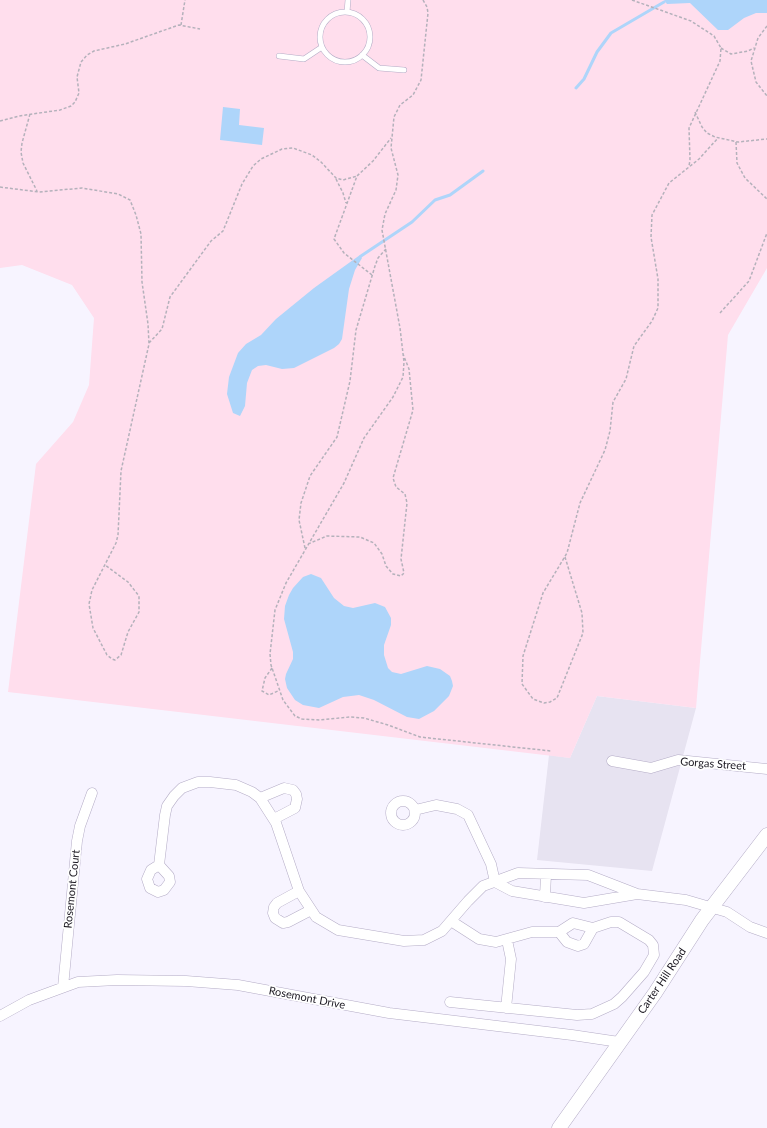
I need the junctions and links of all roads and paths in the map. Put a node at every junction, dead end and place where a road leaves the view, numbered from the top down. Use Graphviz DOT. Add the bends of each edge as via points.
graph roads {
  1 [pos="185,0"];
  2 [pos="348,0"];
  3 [pos="423,0"];
  4 [pos="632,0"];
  5 [pos="347,12"];
  6 [pos="181,25"];
  7 [pos="767,26"];
  8 [pos="200,28"];
  9 [pos="322,47"];
  10 [pos="755,47"];
  11 [pos="721,48"];
  12 [pos="362,54"];
  13 [pos="279,56"];
  14 [pos="404,70"];
  15 [pos="767,96"];
  16 [pos="695,112"];
  17 [pos="30,114"];
  18 [pos="0,121"];
  19 [pos="391,138"];
  20 [pos="718,138"];
  21 [pos="767,139"];
  22 [pos="736,142"];
  23 [pos="689,166"];
  24 [pos="357,176"];
  25 [pos="336,178"];
  26 [pos="0,187"];
  27 [pos="37,192"];
  28 [pos="767,199"];
  29 [pos="346,203"];
  30 [pos="767,233"];
  31 [pos="386,249"];
  32 [pos="372,275"];
  33 [pos="720,313"];
  34 [pos="149,344"];
  35 [pos="403,353"];
  36 [pos="308,544"];
  37 [pos="305,550"];
  38 [pos="566,557"];
  39 [pos="105,565"];
  40 [pos="272,668"];
  41 [pos="278,691"];
  42 [pos="551,751"];
  43 [pos="612,761"];
  44 [pos="767,770"];
  45 [pos="92,793"];
  46 [pos="260,798"];
  47 [pos="415,810"];
  48 [pos="274,819"];
  49 [pos="767,835"];
  50 [pos="159,865"];
  51 [pos="546,874"];
  52 [pos="495,882"];
  53 [pos="299,891"];
  54 [pos="638,894"];
  55 [pos="545,897"];
  56 [pos="712,907"];
  57 [pos="311,910"];
  58 [pos="451,921"];
  59 [pos="593,928"];
  60 [pos="559,932"];
  61 [pos="767,933"];
  62 [pos="507,940"];
  63 [pos="63,987"];
  64 [pos="450,1002"];
  65 [pos="506,1008"];
  66 [pos="0,1016"];
  67 [pos="619,1042"];
  68 [pos="559,1128"];
  1 -- 6 [label="path"];
  2 -- 5 [label="lane"];
  3 -- 19 [label="path" via="428,14 421,80 413,95 396,110"];
  4 -- 11 [label="path" via="691,21 714,36"];
  5 -- 9 [label="lane" via="336,14 325,23 320,33"];
  5 -- 12 [label="lane" via="361,18 368,28 368,44"];
  6 -- 8 [label="path"];
  6 -- 17 [label="path" via="87,55 78,71 79,93 75,102 60,110"];
  7 -- 10 [label="path" via="760,33"];
  9 -- 12 [label="lane" via="329,56 340,61 352,61"];
  9 -- 13 [label="lane" via="304,58"];
  10 -- 11 [label="path" via="731,54"];
  10 -- 15 [label="path" via="753,75"];
  11 -- 16 [label="path" via="720,61"];
  12 -- 14 [label="lane" via="379,68"];
  16 -- 20 [label="path" via="707,133"];
  16 -- 23 [label="path" via="688,128"];
  17 -- 18 [label="path"];
  17 -- 27 [label="path" via="21,152 23,163"];
  19 -- 24 [label="path" via="376,158"];
  19 -- 31 [label="path" via="398,175 396,190 384,218"];
  20 -- 22 [label="path"];
  20 -- 23 [label="path"];
  21 -- 22 [label="path"];
  22 -- 28 [label="path" via="737,163 745,178"];
  23 -- 38 [label="path" via="669,184 652,215 651,237 658,279 658,308 634,346 626,379 613,402 605,450 580,503"];
  24 -- 25 [label="path" via="343,180"];
  24 -- 29 [label="path"];
  25 -- 29 [label="path"];
  25 -- 34 [label="path" via="312,155 293,148 271,153 253,166 242,184 223,231 211,241 173,291 162,329"];
  26 -- 27 [label="path"];
  27 -- 34 [label="path" via="82,188 118,194 130,200 141,234 142,282"];
  29 -- 32 [label="path" via="334,238 337,246"];
  30 -- 33 [label="path" via="749,281"];
  31 -- 32 [label="path" via="378,258"];
  31 -- 35 [label="path"];
  32 -- 37 [label="path" via="356,330 350,381 337,438 310,476 300,502 299,520"];
  34 -- 39 [label="path" via="121,471 118,535"];
  35 -- 36 [label="path" via="404,371 400,385 364,438 344,483"];
  35 -- 36 [label="path" via="409,369 413,410 393,478 396,487 405,494 407,504 402,558 404,573 399,576 393,574 374,542 360,537 327,536"];
  36 -- 37 [label="path"];
  37 -- 40 [label="path" via="277,605 270,654"];
  38 -- 38 [label="path" via="543,593 523,656 522,684 533,699 544,703 557,698 583,633 582,613"];
  39 -- 39 [label="path" via="92,590 90,617 107,655 115,660 122,655 128,632 139,612 139,596 128,582"];
  40 -- 41 [label="path"];
  40 -- 41 [label="path" via="265,678 262,691 269,695"];
  41 -- 42 [label="path" via="288,709 302,719 364,718 420,737"];
  43 -- 44 [label="street, Gorgas Street" via="651,768 678,760"];
  45 -- 63 [label="street, Rosemont Court" via="77,841"];
  46 -- 48 [label="street"];
  46 -- 48 [label="street" via="284,788 293,790 296,794 295,808"];
  46 -- 50 [label="street" via="236,785 198,782 182,788 166,810"];
  47 -- 52 [label="street" via="436,805 457,809 468,815 491,864"];
  48 -- 53 [label="street"];
  49 -- 56 [label="main road, Carter Hill Road"];
  51 -- 52 [label="street" via="518,873"];
  51 -- 54 [label="street" via="588,875"];
  51 -- 55 [label="street"];
  52 -- 55 [label="street" via="512,891"];
  52 -- 58 [label="street" via="483,886"];
  53 -- 57 [label="street"];
  53 -- 57 [label="street" via="277,903 273,913 276,918 283,923 288,922"];
  54 -- 55 [label="street" via="584,903"];
  54 -- 56 [label="street" via="686,900"];
  56 -- 61 [label="street"];
  56 -- 67 [label="main road, Carter Hill Road"];
  57 -- 58 [label="street" via="323,922 338,930 404,941 424,940 435,936"];
  58 -- 62 [label="street" via="480,939"];
  59 -- 60 [label="street" via="573,923"];
  59 -- 60 [label="street" via="584,944 578,946 567,942"];
  59 -- 65 [label="street" via="619,922 649,940 653,946 654,955 651,961 632,988 599,1012 585,1015"];
  60 -- 62 [label="street" via="532,932"];
  62 -- 65 [label="street" via="511,954"];
  63 -- 66 [label="street, Rosemont Drive" via="29,1000"];
  63 -- 67 [label="street, Rosemont Drive" via="78,982 117,980 238,985 389,1013"];
  64 -- 65 [label="street"];
  67 -- 68 [label="main road, Carter Hill Road"];
}
